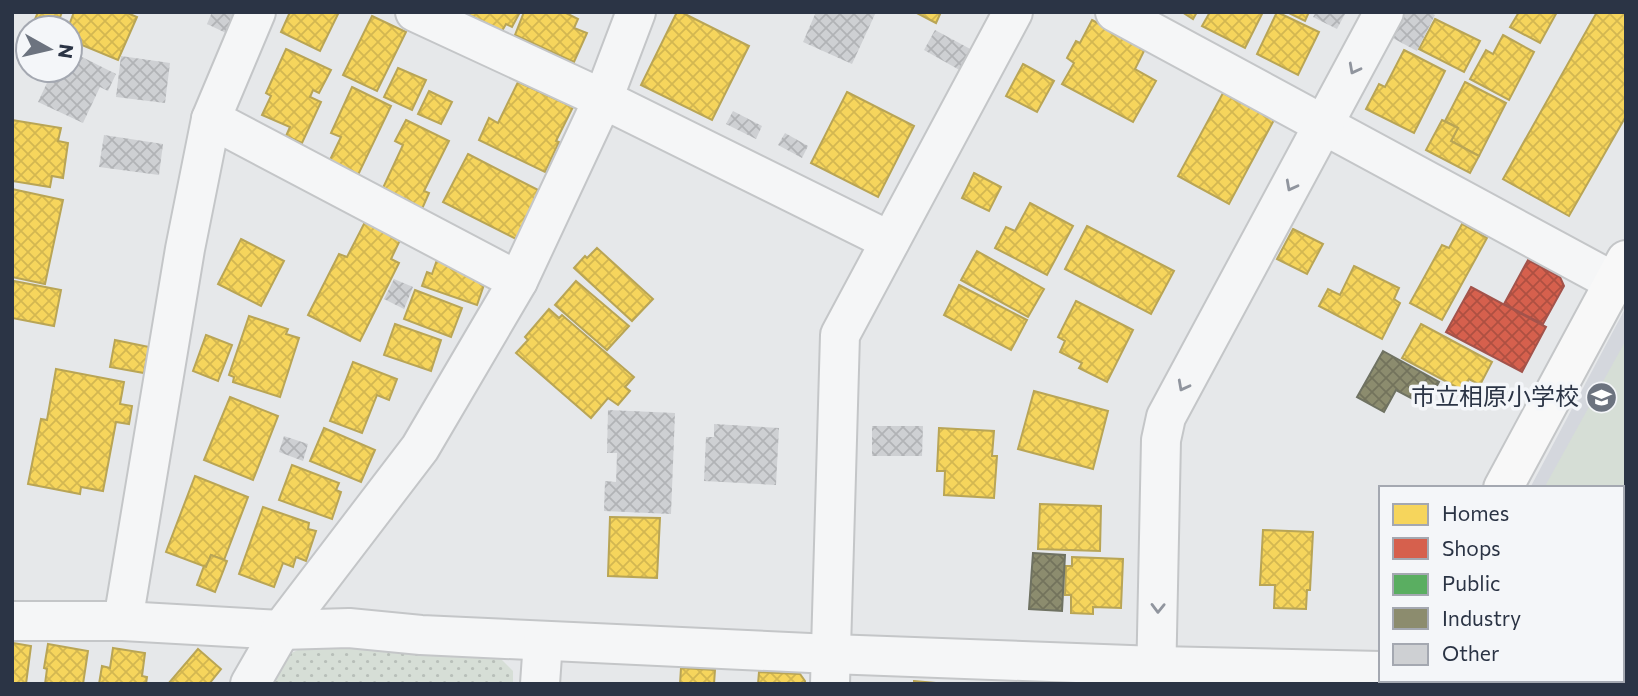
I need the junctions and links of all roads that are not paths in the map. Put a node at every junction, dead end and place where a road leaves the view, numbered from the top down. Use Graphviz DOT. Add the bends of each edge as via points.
graph roads {
  1 [pos="256,12"];
  2 [pos="415,12"];
  3 [pos="636,12"];
  4 [pos="1013,12"];
  5 [pos="1115,12"];
  6 [pos="1384,12"];
  7 [pos="603,99"];
  8 [pos="211,119"];
  9 [pos="1324,126"];
  10 [pos="890,241"];
  11 [pos="1620,271"];
  12 [pos="518,281"];
  13 [pos="1504,486"];
  14 [pos="12,621"];
  15 [pos="123,621"];
  16 [pos="281,630"];
  17 [pos="543,641"];
  18 [pos="831,669"];
  19 [pos="1379,671"];
  20 [pos="1157,675"];
  21 [pos="250,684"];
  22 [pos="540,684"];
  1 -- 8 [label="street"];
  2 -- 7 [label="street"];
  3 -- 7 [label="street"];
  4 -- 10 [label="street"];
  5 -- 9 [label="street"];
  6 -- 9 [label="street, one-way"];
  7 -- 10 [label="street"];
  7 -- 12 [label="street"];
  8 -- 12 [label="street"];
  8 -- 15 [label="street"];
  9 -- 11 [label="street"];
  9 -- 20 [label="street, one-way" via="1166,417 1161,440"];
  10 -- 18 [label="street" via="840,335"];
  11 -- 13 [label="street"];
  12 -- 16 [label="street" via="420,448"];
  14 -- 15 [label="street"];
  15 -- 16 [label="street"];
  16 -- 17 [label="street" via="349,628"];
  16 -- 21 [label="street"];
  17 -- 18 [label="street"];
  17 -- 22 [label="street"];
  18 -- 20 [label="street"];
  19 -- 20 [label="street"];
}
